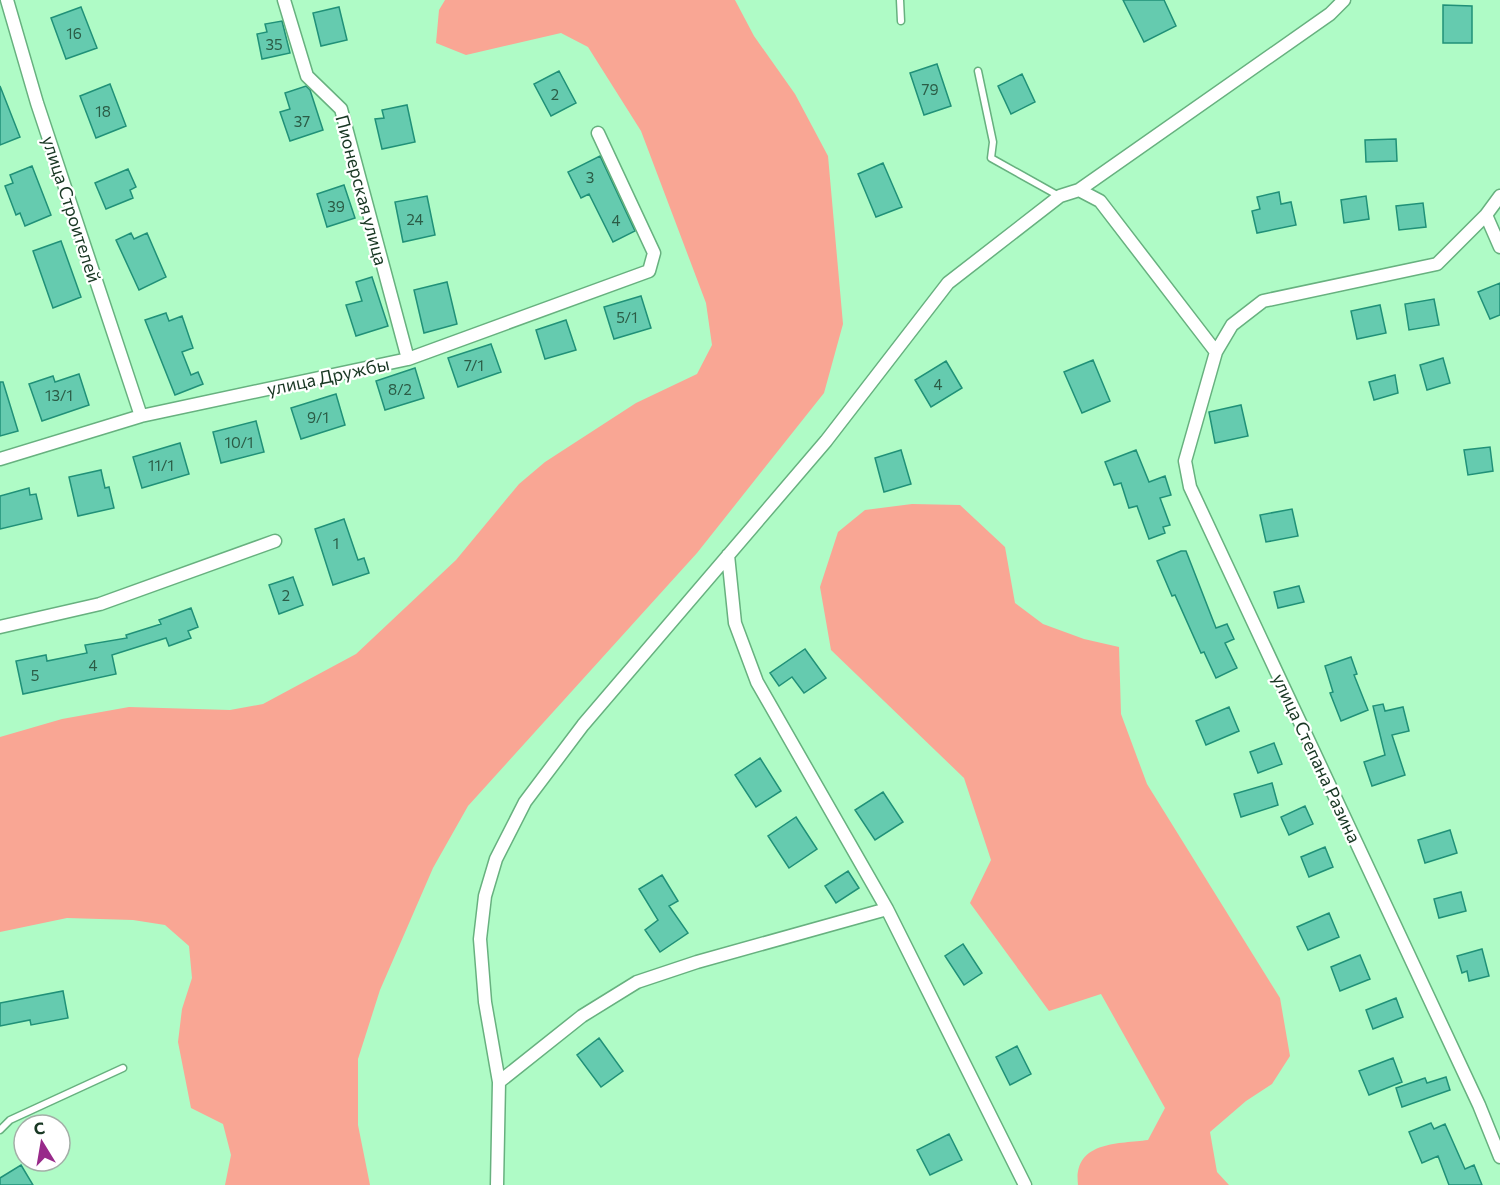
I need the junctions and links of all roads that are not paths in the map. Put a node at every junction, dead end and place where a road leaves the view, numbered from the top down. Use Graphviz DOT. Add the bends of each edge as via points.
graph roads {
  1 [pos="7,0"];
  2 [pos="284,0"];
  3 [pos="900,0"];
  4 [pos="1344,0"];
  5 [pos="901,21"];
  6 [pos="978,71"];
  7 [pos="598,133"];
  8 [pos="1079,190"];
  9 [pos="1060,196"];
  10 [pos="1500,196"];
  11 [pos="1486,215"];
  12 [pos="1500,247"];
  13 [pos="1216,352"];
  14 [pos="408,359"];
  15 [pos="141,416"];
  16 [pos="0,459"];
  17 [pos="275,541"];
  18 [pos="728,555"];
  19 [pos="0,627"];
  20 [pos="887,909"];
  21 [pos="123,1068"];
  22 [pos="499,1082"];
  23 [pos="0,1130"];
  24 [pos="1500,1157"];
  25 [pos="497,1185"];
  26 [pos="1025,1185"];
  1 -- 15 [label="street, улица Строителей" via="37,104"];
  2 -- 14 [label="street, Пионерская улица" via="307,76 341,109"];
  3 -- 5 [label="lane"];
  4 -- 8 [label="street" via="1330,14"];
  6 -- 9 [label="lane" via="993,142 991,158"];
  7 -- 14 [label="street, улица Дружбы" via="654,253 649,272"];
  8 -- 9 [label="street"];
  8 -- 13 [label="street" via="1100,201"];
  9 -- 18 [label="street" via="948,284 826,441"];
  10 -- 11 [label="street, улица Степана Разина"];
  11 -- 12 [label="street"];
  11 -- 13 [label="street, улица Степана Разина" via="1437,264 1263,301 1232,325"];
  13 -- 24 [label="street, улица Степана Разина" via="1185,461 1190,488"];
  14 -- 15 [label="street, улица Дружбы"];
  15 -- 16 [label="street, улица Дружбы"];
  17 -- 19 [label="street" via="100,604"];
  18 -- 20 [label="street" via="735,623 757,682"];
  18 -- 22 [label="street" via="577,734 525,802 496,859 485,896 480,939 485,1002"];
  20 -- 22 [label="street" via="638,982 582,1016"];
  20 -- 26 [label="street"];
  21 -- 23 [label="lane" via="10,1120"];
  22 -- 25 [label="street"];
}
